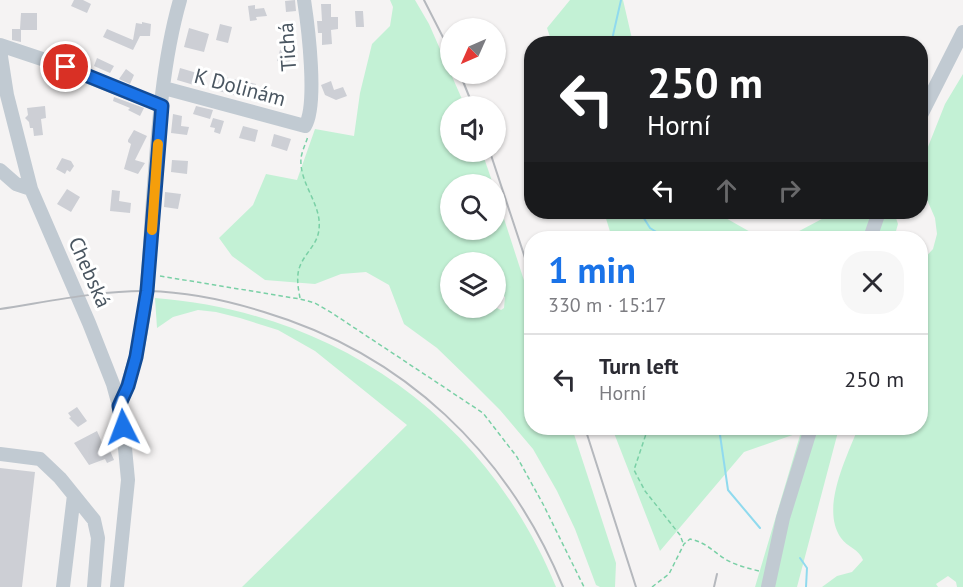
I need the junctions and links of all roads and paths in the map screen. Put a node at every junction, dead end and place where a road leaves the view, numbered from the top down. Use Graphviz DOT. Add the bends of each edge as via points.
graph roads {
  1 [pos="180,0"];
  2 [pos="304,0"];
  3 [pos="963,32"];
  4 [pos="0,45"];
  5 [pos="0,50"];
  6 [pos="164,88"];
  7 [pos="928,101"];
  8 [pos="162,106"];
  9 [pos="305,125"];
  10 [pos="0,170"];
  11 [pos="31,189"];
  12 [pos="148,274"];
  13 [pos="300,299"];
  14 [pos="119,406"];
  15 [pos="646,435"];
  16 [pos="809,435"];
  17 [pos="0,454"];
  18 [pos="74,495"];
  19 [pos="684,544"];
  20 [pos="770,580"];
  21 [pos="63,587"];
  22 [pos="94,587"];
  23 [pos="117,587"];
  24 [pos="584,587"];
  25 [pos="652,587"];
  1 -- 6 [label="street"];
  2 -- 9 [label="street, Tichá" via="310,51 310,110"];
  3 -- 7 [label="street"];
  4 -- 8 [label="street" via="62,65"];
  5 -- 11 [label="street, Chebská"];
  6 -- 8 [label="street"];
  6 -- 9 [label="street, K Dolinám"];
  8 -- 12 [label="street"];
  9 -- 13 [label="path" via="308,133 302,173 317,210 319,230 299,269"];
  10 -- 11 [label="street" via="16,184"];
  11 -- 14 [label="street, Chebská" via="101,352"];
  12 -- 13 [label="path"];
  12 -- 14 [label="street" via="136,357"];
  13 -- 24 [label="path" via="332,313 483,413 517,458"];
  14 -- 23 [label="street, Chebská" via="128,476"];
  15 -- 19 [label="path" via="634,470 645,492"];
  16 -- 20 [label="street" via="783,518"];
  17 -- 18 [label="street" via="40,459"];
  18 -- 21 [label="street"];
  18 -- 22 [label="street" via="94,520 98,538"];
  19 -- 20 [label="path" via="690,539 699,541"];
  19 -- 25 [label="path" via="669,574"];
}
